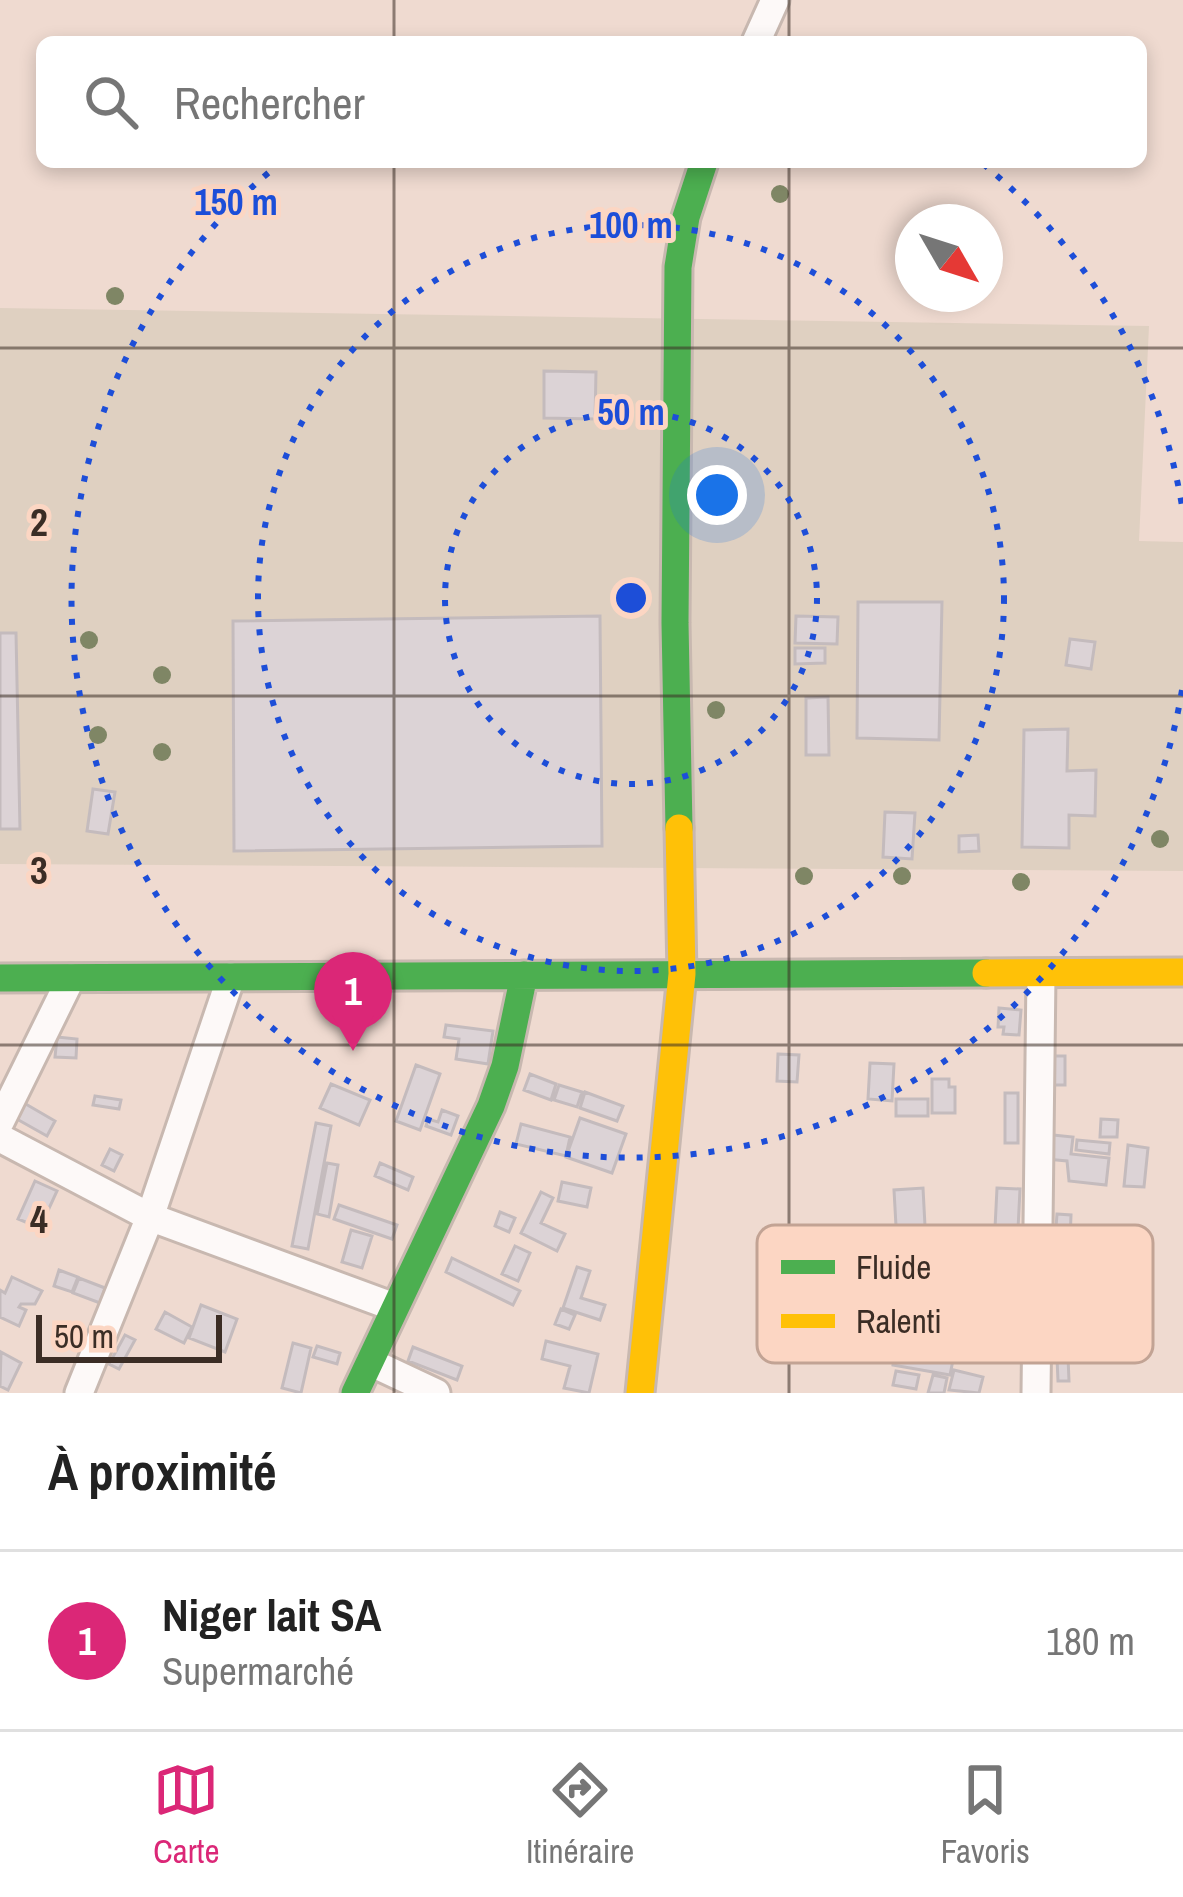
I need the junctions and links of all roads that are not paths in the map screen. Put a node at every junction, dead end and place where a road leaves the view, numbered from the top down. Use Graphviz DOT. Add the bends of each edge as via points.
graph roads {
  1 [pos="775,0"];
  2 [pos="759,36"];
  3 [pos="702,168"];
  4 [pos="1183,972"];
  5 [pos="524,974"];
  6 [pos="682,974"];
  7 [pos="1040,974"];
  8 [pos="231,976"];
  9 [pos="0,978"];
  10 [pos="71,978"];
  11 [pos="0,1121"];
  12 [pos="0,1138"];
  13 [pos="150,1217"];
  14 [pos="1038,1225"];
  15 [pos="394,1307"];
  16 [pos="370,1362"];
  17 [pos="1036,1363"];
  18 [pos="79,1393"];
  19 [pos="355,1393"];
  20 [pos="436,1393"];
  21 [pos="640,1393"];
  22 [pos="1036,1393"];
  1 -- 2 [label="street"];
  3 -- 6 [label="main road" via="678,267"];
  4 -- 7 [label="main road"];
  5 -- 6 [label="main road"];
  5 -- 8 [label="main road"];
  5 -- 15 [label="main road" via="491,1106"];
  6 -- 7 [label="main road"];
  6 -- 21 [label="main road"];
  7 -- 14 [label="street"];
  8 -- 10 [label="main road"];
  8 -- 13 [label="street"];
  9 -- 10 [label="main road"];
  10 -- 11 [label="street"];
  12 -- 13 [label="street"];
  13 -- 15 [label="street"];
  13 -- 18 [label="street"];
  15 -- 16 [label="main road"];
  16 -- 19 [label="main road"];
  16 -- 20 [label="street"];
  17 -- 22 [label="street"];
}
